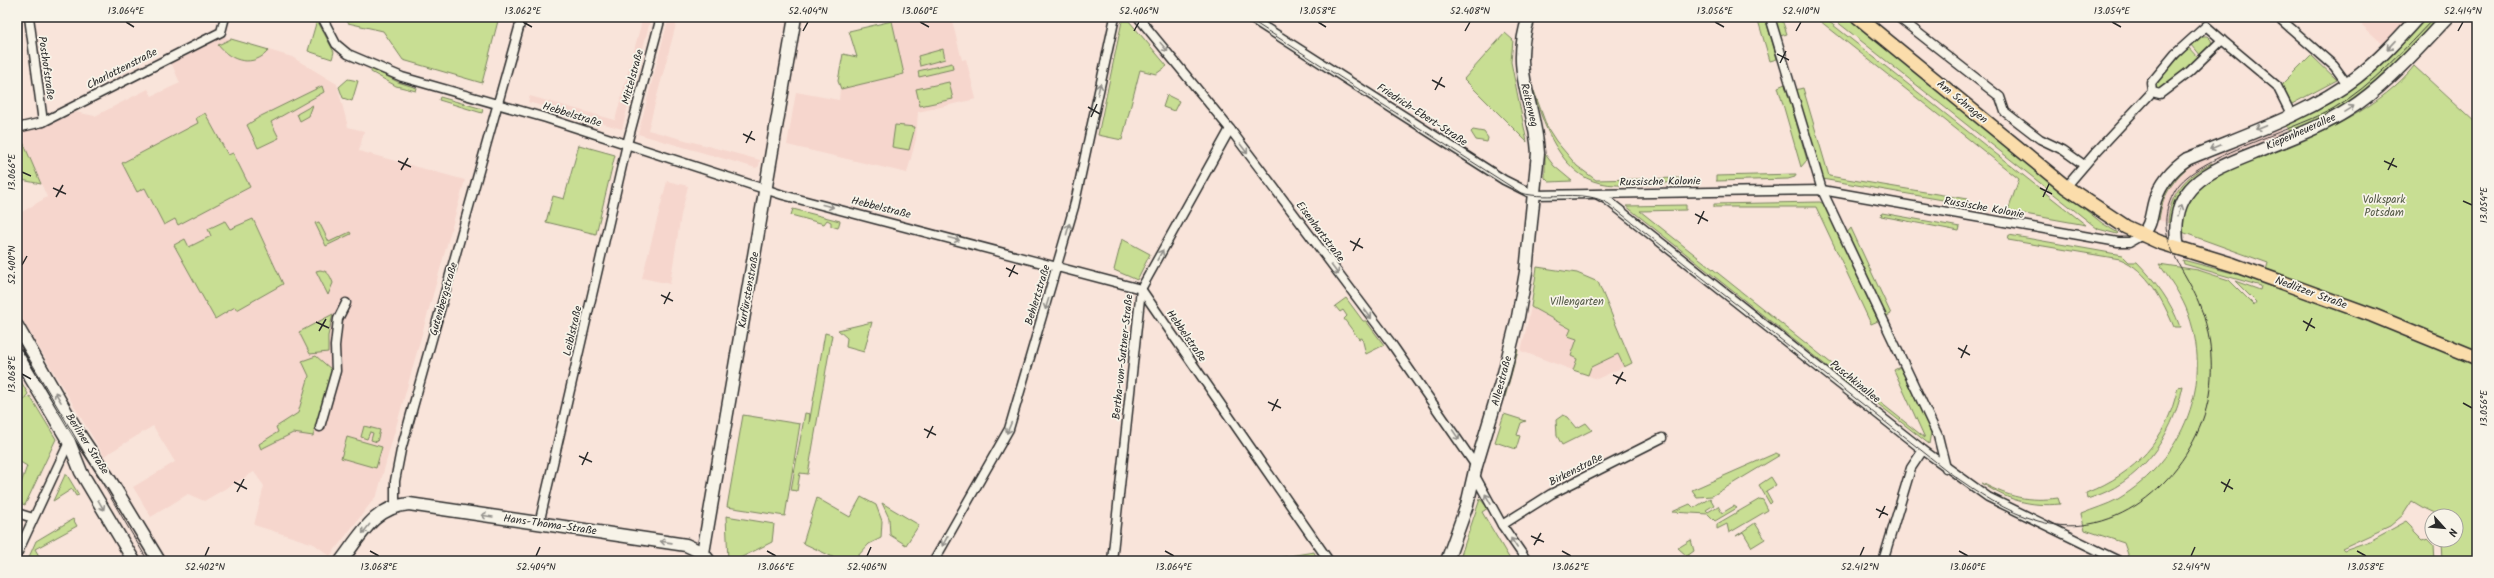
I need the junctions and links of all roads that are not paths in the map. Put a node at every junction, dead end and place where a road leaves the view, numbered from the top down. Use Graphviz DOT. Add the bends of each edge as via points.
graph roads {
  1 [pos="28,17"];
  2 [pos="225,17"];
  3 [pos="322,17"];
  4 [pos="522,17"];
  5 [pos="660,17"];
  6 [pos="795,17"];
  7 [pos="1115,17"];
  8 [pos="1138,17"];
  9 [pos="1249,17"];
  10 [pos="1529,17"];
  11 [pos="1770,17"];
  12 [pos="1858,17"];
  13 [pos="1898,17"];
  14 [pos="2278,17"];
  15 [pos="2418,17"];
  16 [pos="2448,17"];
  17 [pos="2222,40"];
  18 [pos="2347,84"];
  19 [pos="2152,92"];
  20 [pos="499,104"];
  21 [pos="2291,114"];
  22 [pos="43,122"];
  23 [pos="17,128"];
  24 [pos="1230,129"];
  25 [pos="627,144"];
  26 [pos="2084,165"];
  27 [pos="2066,187"];
  28 [pos="767,188"];
  29 [pos="1822,190"];
  30 [pos="1595,194"];
  31 [pos="1534,195"];
  32 [pos="2142,235"];
  33 [pos="2178,248"];
  34 [pos="1058,267"];
  35 [pos="1141,290"];
  36 [pos="346,303"];
  37 [pos="17,326"];
  38 [pos="17,354"];
  39 [pos="2477,358"];
  40 [pos="320,427"];
  41 [pos="77,431"];
  42 [pos="1662,438"];
  43 [pos="69,442"];
  44 [pos="1923,450"];
  45 [pos="1946,468"];
  46 [pos="1475,470"];
  47 [pos="395,505"];
  48 [pos="17,513"];
  49 [pos="33,518"];
  50 [pos="540,524"];
  51 [pos="1502,525"];
  52 [pos="17,554"];
  53 [pos="706,557"];
  54 [pos="134,561"];
  55 [pos="159,561"];
  56 [pos="341,561"];
  57 [pos="934,561"];
  58 [pos="1112,561"];
  59 [pos="1329,561"];
  60 [pos="1447,561"];
  61 [pos="1527,561"];
  62 [pos="1883,561"];
  63 [pos="2119,561"];
  1 -- 22 [label="street, Posthofstraße"];
  2 -- 22 [label="street, Charlottenstraße" via="222,32"];
  3 -- 20 [label="street, Hebbelstraße" via="336,44 348,54 402,77"];
  4 -- 20 [label="street, Gutenbergstraße"];
  5 -- 25 [label="street, Mittelstraße"];
  6 -- 28 [label="street, Kurfürstenstraße"];
  34 -- 7 [label="street, Behlertstraße, one-way" via="1074,207"];
  8 -- 24 [label="street, Eisenhartstraße, one-way"];
  9 -- 31 [label="street, Friedrich-Ebert-Straße" via="1504,180"];
  10 -- 31 [label="street, Reiterweg" via="1521,55 1522,77 1537,135"];
  11 -- 29 [label="street"];
  12 -- 27 [label="main road, Am Schragen"];
  13 -- 26 [label="street, Am Schragen" via="2000,97 2005,112 2040,138"];
  14 -- 18 [label="street" via="2334,66"];
  15 -- 18 [label="street, Kiepenheuerallee, one-way" via="2374,63"];
  33 -- 16 [label="street, Kiepenheuerallee, one-way" via="2178,214 2185,197 2201,178 2217,168 2306,131 2346,111 2388,80"];
  17 -- 19 [label="street" via="2189,72 2160,94"];
  17 -- 19 [label="street" via="2206,26 2175,54 2151,83"];
  17 -- 21 [label="street" via="2277,86"];
  18 -- 21 [label="street, Kiepenheuerallee"];
  19 -- 26 [label="street"];
  20 -- 25 [label="street, Hebbelstraße"];
  20 -- 47 [label="street, Gutenbergstraße" via="401,450 395,481"];
  21 -- 32 [label="street, Kiepenheuerallee, one-way" via="2187,159 2179,165 2161,188 2150,224"];
  22 -- 23 [label="street, Charlottenstraße"];
  35 -- 24 [label="street, Bertha-von-Suttner-Straße, one-way"];
  24 -- 46 [label="street, Eisenhartstraße, one-way" via="1406,364"];
  25 -- 28 [label="street, Hebbelstraße"];
  25 -- 50 [label="street, Leiblstraße"];
  26 -- 27 [label="street"];
  27 -- 32 [label="main road, Am Schragen"];
  28 -- 34 [label="street, Hebbelstraße, one-way" via="783,195"];
  28 -- 53 [label="street, Kurfürstenstraße"];
  29 -- 30 [label="street, Russische Kolonie"];
  29 -- 32 [label="street, Russische Kolonie" via="2118,242 2130,242"];
  29 -- 45 [label="street" via="1938,436"];
  30 -- 31 [label="street, Friedrich-Ebert-Straße"];
  30 -- 44 [label="street, Puschkinallee" via="1607,200"];
  31 -- 46 [label="street, Alleestraße" via="1527,270 1518,317 1497,400"];
  32 -- 33 [label="main road, Nedlitzer Straße"];
  33 -- 39 [label="main road, Nedlitzer Straße" via="2261,274 2372,315"];
  34 -- 35 [label="street, Hebbelstraße"];
  34 -- 57 [label="street, Behlertstraße, one-way" via="1009,429"];
  35 -- 58 [label="street, Bertha-von-Suttner-Straße"];
  35 -- 59 [label="street, Hebbelstraße"];
  36 -- 40 [label="street" via="338,319 336,371"];
  41 -- 37 [label="street, Berliner Straße, one-way"];
  38 -- 43 [label="street, Berliner Straße"];
  41 -- 43 [label="street"];
  41 -- 55 [label="street, Berliner Straße"];
  42 -- 51 [label="street, Birkenstraße" via="1551,494"];
  43 -- 49 [label="street"];
  43 -- 54 [label="street, Berliner Straße, one-way" via="81,472"];
  44 -- 45 [label="street, Puschkinallee"];
  44 -- 62 [label="street" via="1911,468"];
  45 -- 63 [label="street, Puschkinallee" via="1993,500"];
  51 -- 46 [label="street, Eisenhartstraße, one-way"];
  46 -- 60 [label="street, Alleestraße" via="1467,505"];
  50 -- 47 [label="street, Hans-Thoma-Straße, one-way" via="409,504"];
  47 -- 56 [label="street, one-way" via="377,515"];
  48 -- 49 [label="street"];
  49 -- 52 [label="street"];
  53 -- 50 [label="street, Hans-Thoma-Straße, one-way" via="686,546"];
  61 -- 51 [label="street, Eisenhartstraße, one-way"];
}
